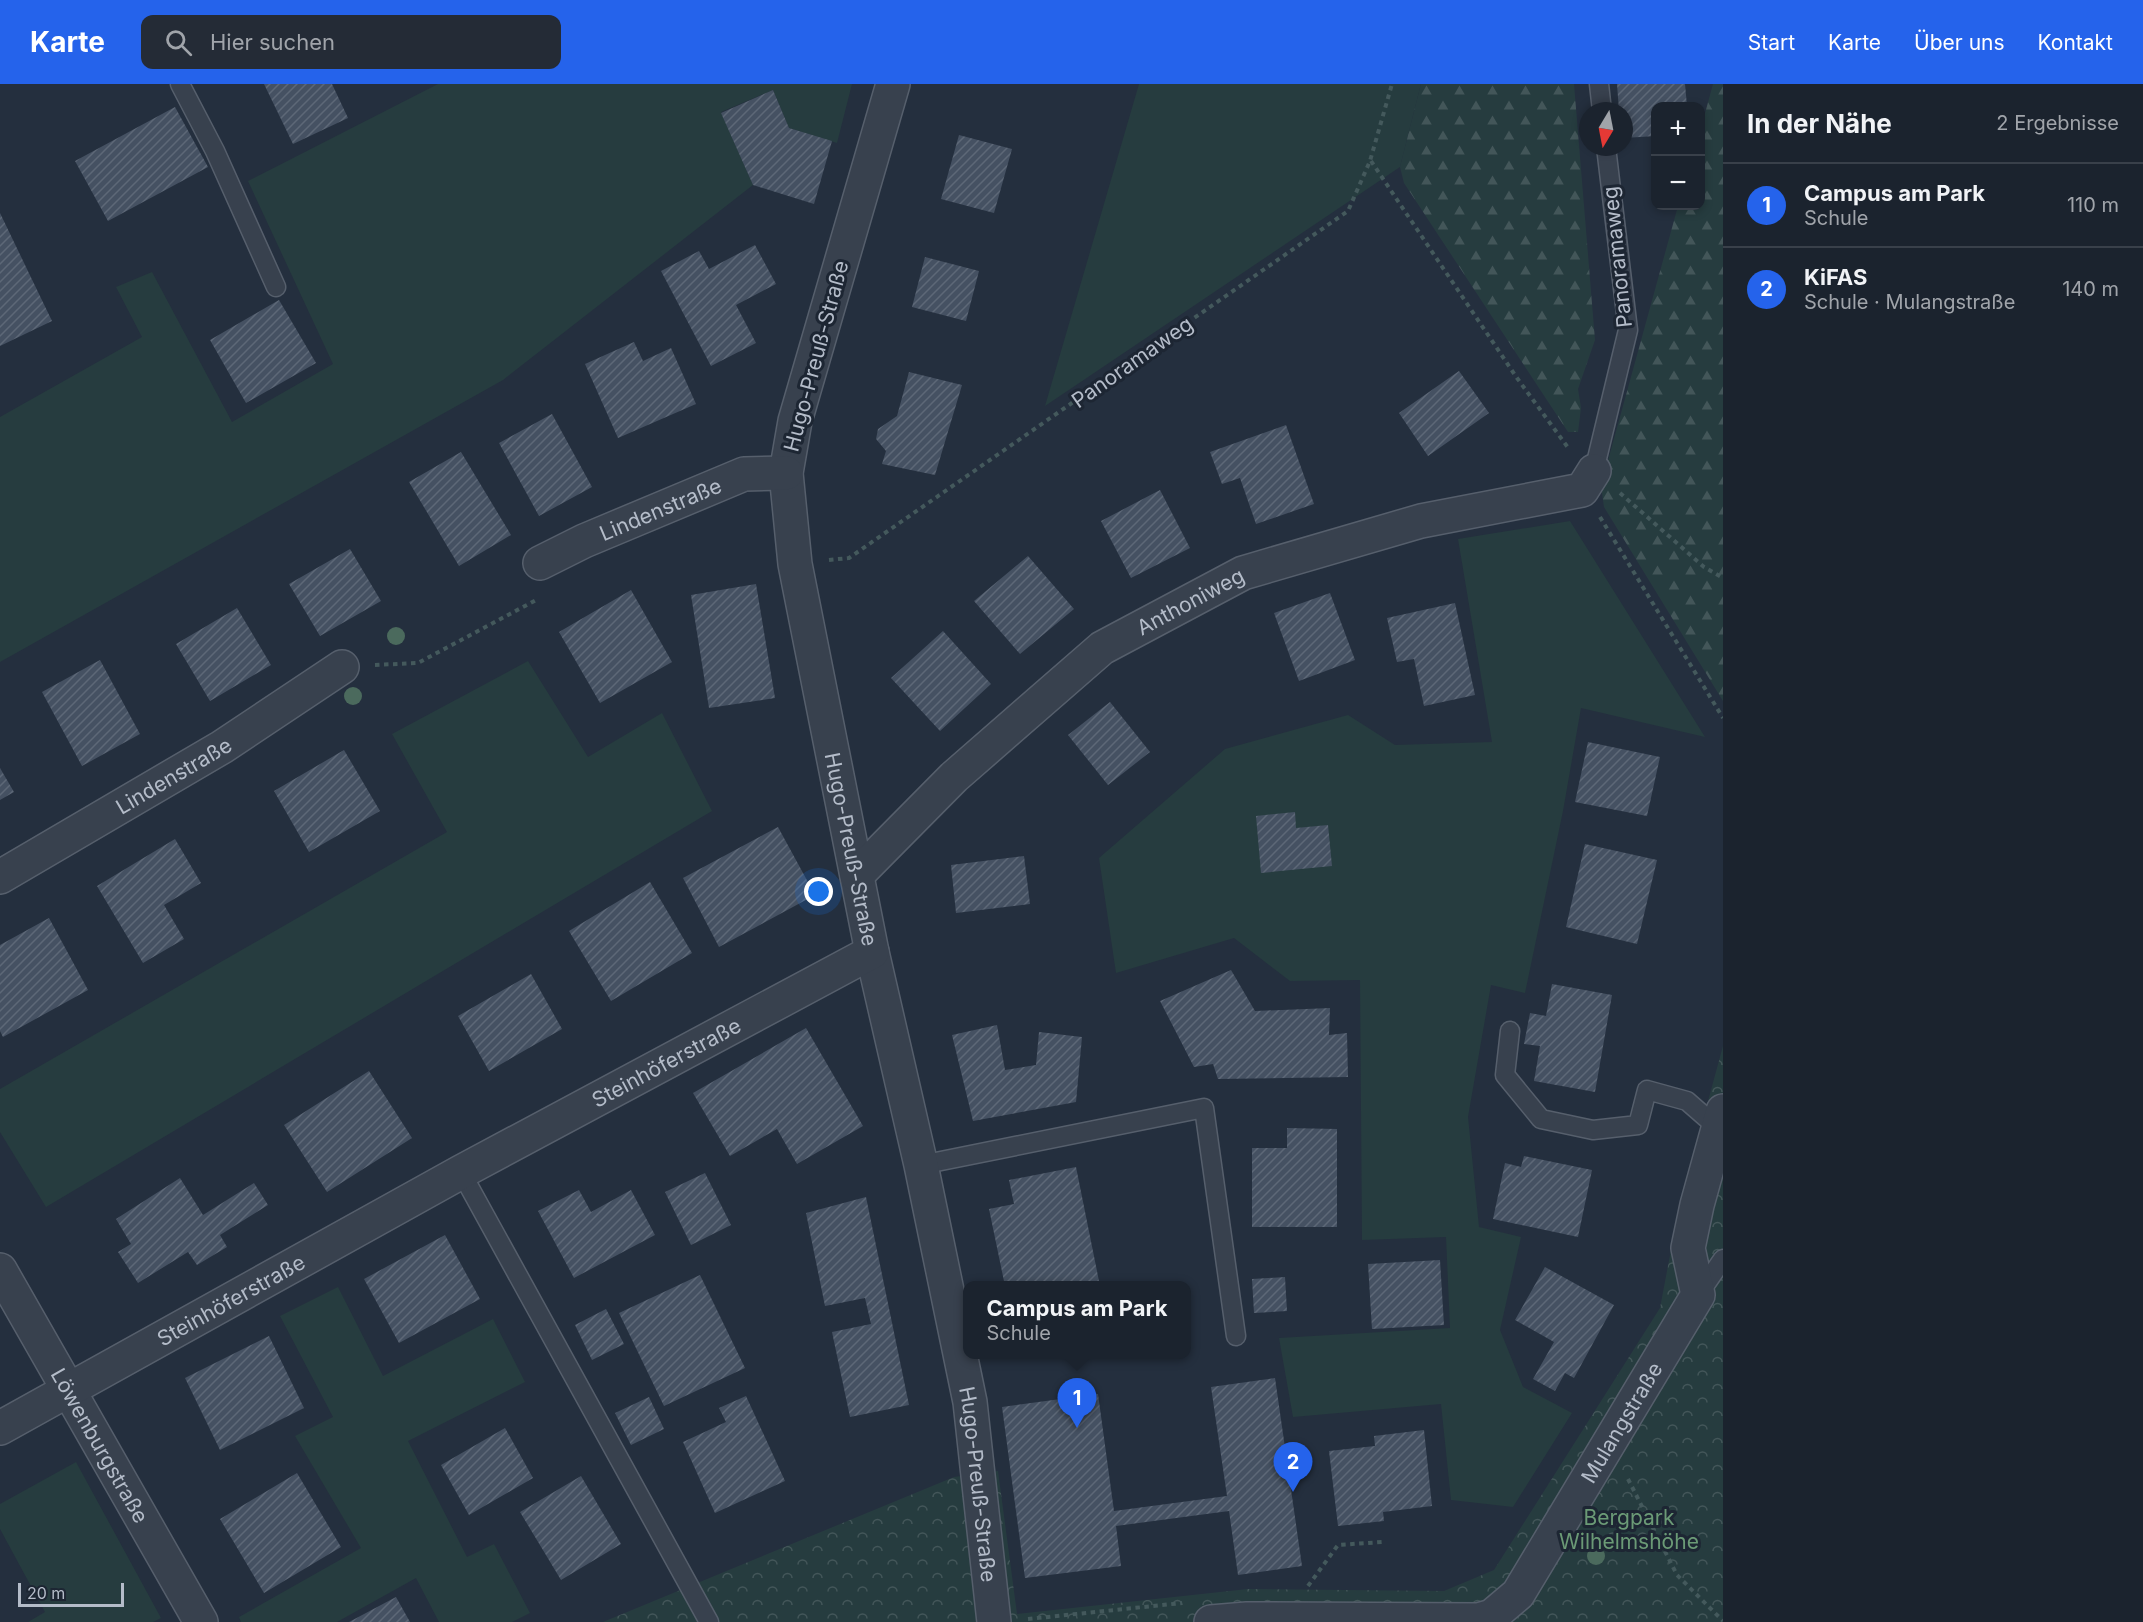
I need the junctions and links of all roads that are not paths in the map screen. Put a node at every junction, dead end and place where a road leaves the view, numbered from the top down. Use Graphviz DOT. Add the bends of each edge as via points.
graph roads {
  1 [pos="180,84"];
  2 [pos="893,84"];
  3 [pos="1599,84"];
  4 [pos="1601,102"];
  5 [pos="1607,156"];
  6 [pos="276,287"];
  7 [pos="786,473"];
  8 [pos="1588,480"];
  9 [pos="540,563"];
  10 [pos="342,667"];
  11 [pos="857,875"];
  12 [pos="0,877"];
  13 [pos="872,952"];
  14 [pos="1510,1031"];
  15 [pos="1721,1120"];
  16 [pos="921,1165"];
  17 [pos="461,1172"];
  18 [pos="1723,1259"];
  19 [pos="0,1270"];
  20 [pos="1698,1295"];
  21 [pos="1236,1336"];
  22 [pos="70,1389"];
  23 [pos="0,1428"];
  24 [pos="201,1622"];
  25 [pos="709,1622"];
  26 [pos="994,1622"];
  27 [pos="1211,1622"];
  1 -- 6 [label="lane"];
  2 -- 7 [label="street, Hugo-Preuß-Straße" via="795,421"];
  3 -- 4 [label="lane"];
  5 -- 8 [label="lane, Panoramaweg" via="1628,330"];
  7 -- 9 [label="street, Lindenstraße" via="744,474"];
  7 -- 11 [label="street, Hugo-Preuß-Straße" via="796,564"];
  8 -- 11 [label="street, Anthoniweg" via="1421,521 1243,573 1102,648 954,777"];
  10 -- 12 [label="street, Lindenstraße" via="222,747"];
  11 -- 13 [label="street, Hugo-Preuß-Straße"];
  13 -- 16 [label="street, Hugo-Preuß-Straße"];
  13 -- 17 [label="street, Steinhöferstraße"];
  14 -- 15 [label="lane" via="1505,1075 1541,1119 1593,1130 1638,1125 1647,1090 1686,1101"];
  15 -- 20 [label="street" via="1689,1248"];
  16 -- 21 [label="lane" via="1204,1108"];
  16 -- 26 [label="street, Hugo-Preuß-Straße" via="970,1402"];
  17 -- 22 [label="street, Steinhöferstraße"];
  17 -- 25 [label="lane"];
  18 -- 20 [label="lane, Mulangstraße"];
  19 -- 22 [label="street, Löwenburgstraße"];
  20 -- 27 [label="street, Mulangstraße" via="1518,1594 1492,1616 1478,1620 1257,1618"];
  22 -- 23 [label="street, Steinhöferstraße"];
  22 -- 24 [label="street, Löwenburgstraße"];
}
